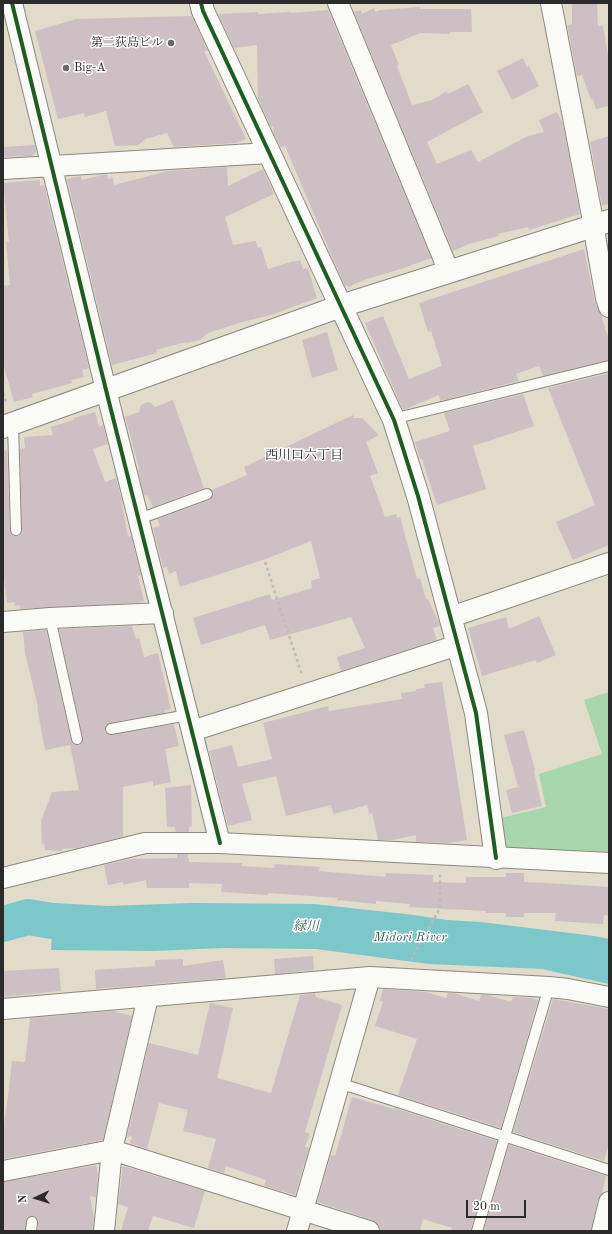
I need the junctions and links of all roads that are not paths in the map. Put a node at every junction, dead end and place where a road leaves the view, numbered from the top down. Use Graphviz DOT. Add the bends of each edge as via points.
graph roads {
  1 [pos="12,3"];
  2 [pos="201,3"];
  3 [pos="338,3"];
  4 [pos="551,3"];
  5 [pos="269,153"];
  6 [pos="51,166"];
  7 [pos="3,169"];
  8 [pos="602,224"];
  9 [pos="449,272"];
  10 [pos="341,306"];
  11 [pos="609,307"];
  12 [pos="609,366"];
  13 [pos="106,390"];
  14 [pos="394,420"];
  15 [pos="8,426"];
  16 [pos="207,494"];
  17 [pos="139,519"];
  18 [pos="16,530"];
  19 [pos="609,563"];
  20 [pos="162,613"];
  21 [pos="451,617"];
  22 [pos="50,618"];
  23 [pos="3,622"];
  24 [pos="458,645"];
  25 [pos="190,723"];
  26 [pos="111,729"];
  27 [pos="77,739"];
  28 [pos="220,843"];
  29 [pos="496,858"];
  30 [pos="609,863"];
  31 [pos="3,878"];
  32 [pos="370,977"];
  33 [pos="548,987"];
  34 [pos="148,997"];
  35 [pos="609,997"];
  36 [pos="3,1008"];
  37 [pos="339,1083"];
  38 [pos="504,1136"];
  39 [pos="112,1150"];
  40 [pos="609,1170"];
  41 [pos="3,1171"];
  42 [pos="609,1202"];
  43 [pos="303,1210"];
  44 [pos="104,1231"];
  45 [pos="296,1231"];
  46 [pos="369,1231"];
  47 [pos="477,1231"];
  48 [pos="602,1231"];
  1 -- 6 [label="street"];
  2 -- 5 [label="street"];
  3 -- 9 [label="street"];
  4 -- 8 [label="street"];
  5 -- 6 [label="street"];
  5 -- 10 [label="street"];
  6 -- 7 [label="street"];
  6 -- 13 [label="street"];
  8 -- 9 [label="street"];
  8 -- 11 [label="street" via="596,242"];
  9 -- 10 [label="street"];
  10 -- 13 [label="street"];
  10 -- 14 [label="street"];
  12 -- 14 [label="lane"];
  13 -- 15 [label="street"];
  13 -- 17 [label="street"];
  14 -- 21 [label="street"];
  15 -- 18 [label="lane"];
  16 -- 17 [label="lane"];
  17 -- 20 [label="street"];
  19 -- 21 [label="street"];
  20 -- 22 [label="street"];
  20 -- 25 [label="street"];
  21 -- 24 [label="street"];
  22 -- 23 [label="street"];
  22 -- 27 [label="lane"];
  24 -- 25 [label="street" via="309,694"];
  24 -- 29 [label="street" via="476,713"];
  25 -- 26 [label="lane"];
  25 -- 28 [label="street"];
  28 -- 29 [label="street"];
  28 -- 31 [label="street" via="145,843"];
  29 -- 30 [label="street"];
  32 -- 33 [label="street"];
  32 -- 34 [label="street"];
  32 -- 37 [label="street"];
  33 -- 35 [label="street"];
  33 -- 38 [label="lane"];
  34 -- 36 [label="street"];
  34 -- 39 [label="street"];
  37 -- 38 [label="lane"];
  37 -- 43 [label="street"];
  38 -- 40 [label="lane"];
  38 -- 47 [label="lane"];
  39 -- 41 [label="street"];
  39 -- 43 [label="street"];
  39 -- 44 [label="street"];
  42 -- 48 [label="street"];
  43 -- 45 [label="street"];
  43 -- 46 [label="street"];
}
